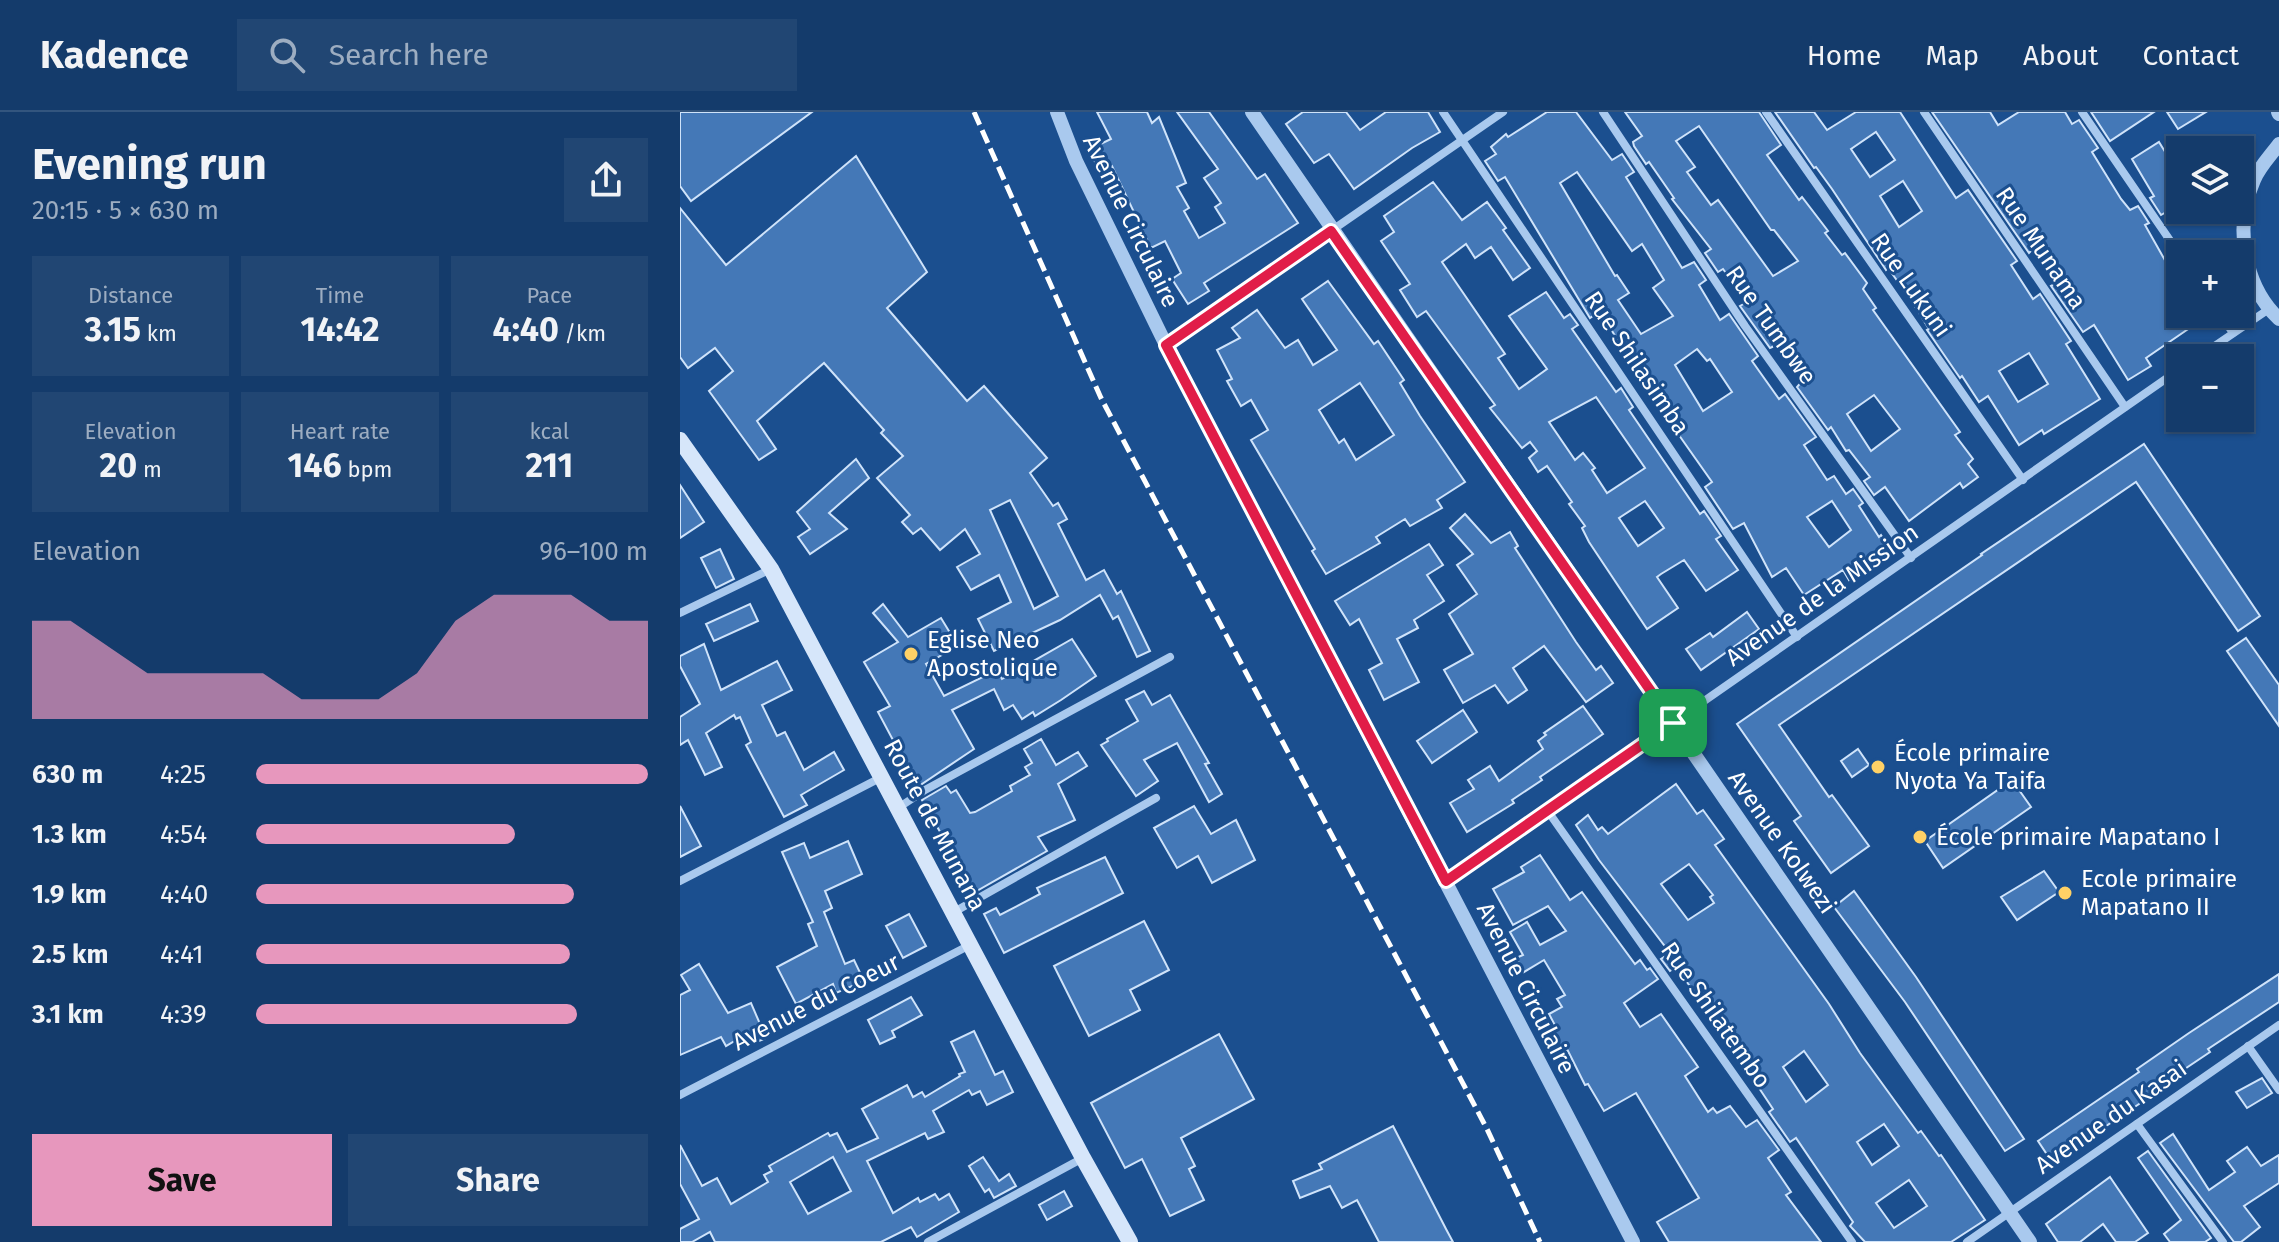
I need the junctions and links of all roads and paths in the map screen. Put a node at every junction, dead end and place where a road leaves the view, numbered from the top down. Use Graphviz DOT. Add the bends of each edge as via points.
graph roads {
  1 [pos="1057,112"];
  2 [pos="1252,112"];
  3 [pos="1443,112"];
  4 [pos="1503,112"];
  5 [pos="1603,112"];
  6 [pos="1766,112"];
  7 [pos="1924,112"];
  8 [pos="2082,112"];
  9 [pos="1463,140"];
  10 [pos="2279,144"];
  11 [pos="1331,231"];
  12 [pos="2170,240"];
  13 [pos="2274,314"];
  14 [pos="2230,328"];
  15 [pos="2233,333"];
  16 [pos="2217,344"];
  17 [pos="1166,345"];
  18 [pos="2166,379"];
  19 [pos="2125,407"];
  20 [pos="680,440"];
  21 [pos="2023,480"];
  22 [pos="1911,558"];
  23 [pos="771,569"];
  24 [pos="680,613"];
  25 [pos="1797,637"];
  26 [pos="1170,657"];
  27 [pos="1673,723"];
  28 [pos="882,777"];
  29 [pos="1156,798"];
  30 [pos="898,808"];
  31 [pos="1547,810"];
  32 [pos="680,881"];
  33 [pos="1446,881"];
  34 [pos="954,912"];
  35 [pos="971,945"];
  36 [pos="2279,1025"];
  37 [pos="2248,1046"];
  38 [pos="2279,1090"];
  39 [pos="680,1095"];
  40 [pos="2137,1124"];
  41 [pos="1083,1158"];
  42 [pos="2010,1213"];
  43 [pos="928,1242"];
  44 [pos="1130,1242"];
  45 [pos="1633,1242"];
  46 [pos="1852,1242"];
  47 [pos="1967,1242"];
  48 [pos="2030,1242"];
  49 [pos="2223,1242"];
  1 -- 17 [label="street, Avenue Circulaire"];
  2 -- 11 [label="street, Avenue Kolwezi"];
  3 -- 9 [label="street, Rue Shilasimba"];
  4 -- 9 [label="street"];
  5 -- 22 [label="street, Rue Tumbwe" via="1745,326"];
  6 -- 21 [label="street, Rue Lukuni"];
  7 -- 19 [label="street, Rue Munama"];
  8 -- 12 [label="street"];
  9 -- 11 [label="street"];
  9 -- 25 [label="street, Rue Shilasimba"];
  10 -- 13 [label="street" via="2254,179 2242,224 2246,262"];
  11 -- 17 [label="street"];
  11 -- 27 [label="street, Avenue Kolwezi"];
  13 -- 15 [label="street"];
  14 -- 15 [label="street"];
  15 -- 16 [label="street"];
  17 -- 33 [label="street, Avenue Circulaire"];
  18 -- 19 [label="street, Avenue de la Mission"];
  19 -- 21 [label="street, Avenue de la Mission"];
  20 -- 23 [label="main road, Route de Munana"];
  21 -- 22 [label="street, Avenue de la Mission"];
  22 -- 25 [label="street, Avenue de la Mission"];
  23 -- 24 [label="street"];
  23 -- 28 [label="main road, Route de Munana"];
  25 -- 27 [label="street, Avenue de la Mission"];
  26 -- 30 [label="street"];
  27 -- 31 [label="street, Avenue de la Mission"];
  27 -- 42 [label="street, Avenue Kolwezi"];
  28 -- 30 [label="main road, Route de Munana"];
  28 -- 32 [label="street"];
  29 -- 34 [label="street"];
  30 -- 34 [label="main road, Route de Munana"];
  31 -- 33 [label="street, Avenue de la Mission"];
  31 -- 46 [label="street, Rue Shilatembo"];
  33 -- 45 [label="street, Avenue Circulaire"];
  34 -- 35 [label="main road, Route de Munana"];
  35 -- 39 [label="street, Avenue du Coeur"];
  35 -- 41 [label="main road, Route de Munana"];
  36 -- 37 [label="street, Avenue du Kasai"];
  37 -- 38 [label="street"];
  37 -- 40 [label="street, Avenue du Kasai"];
  40 -- 42 [label="street, Avenue du Kasai"];
  40 -- 49 [label="street"];
  41 -- 43 [label="street"];
  41 -- 44 [label="main road, Route de Munana"];
  42 -- 47 [label="street, Avenue du Kasai"];
  42 -- 48 [label="street, Avenue Kolwezi"];
}
